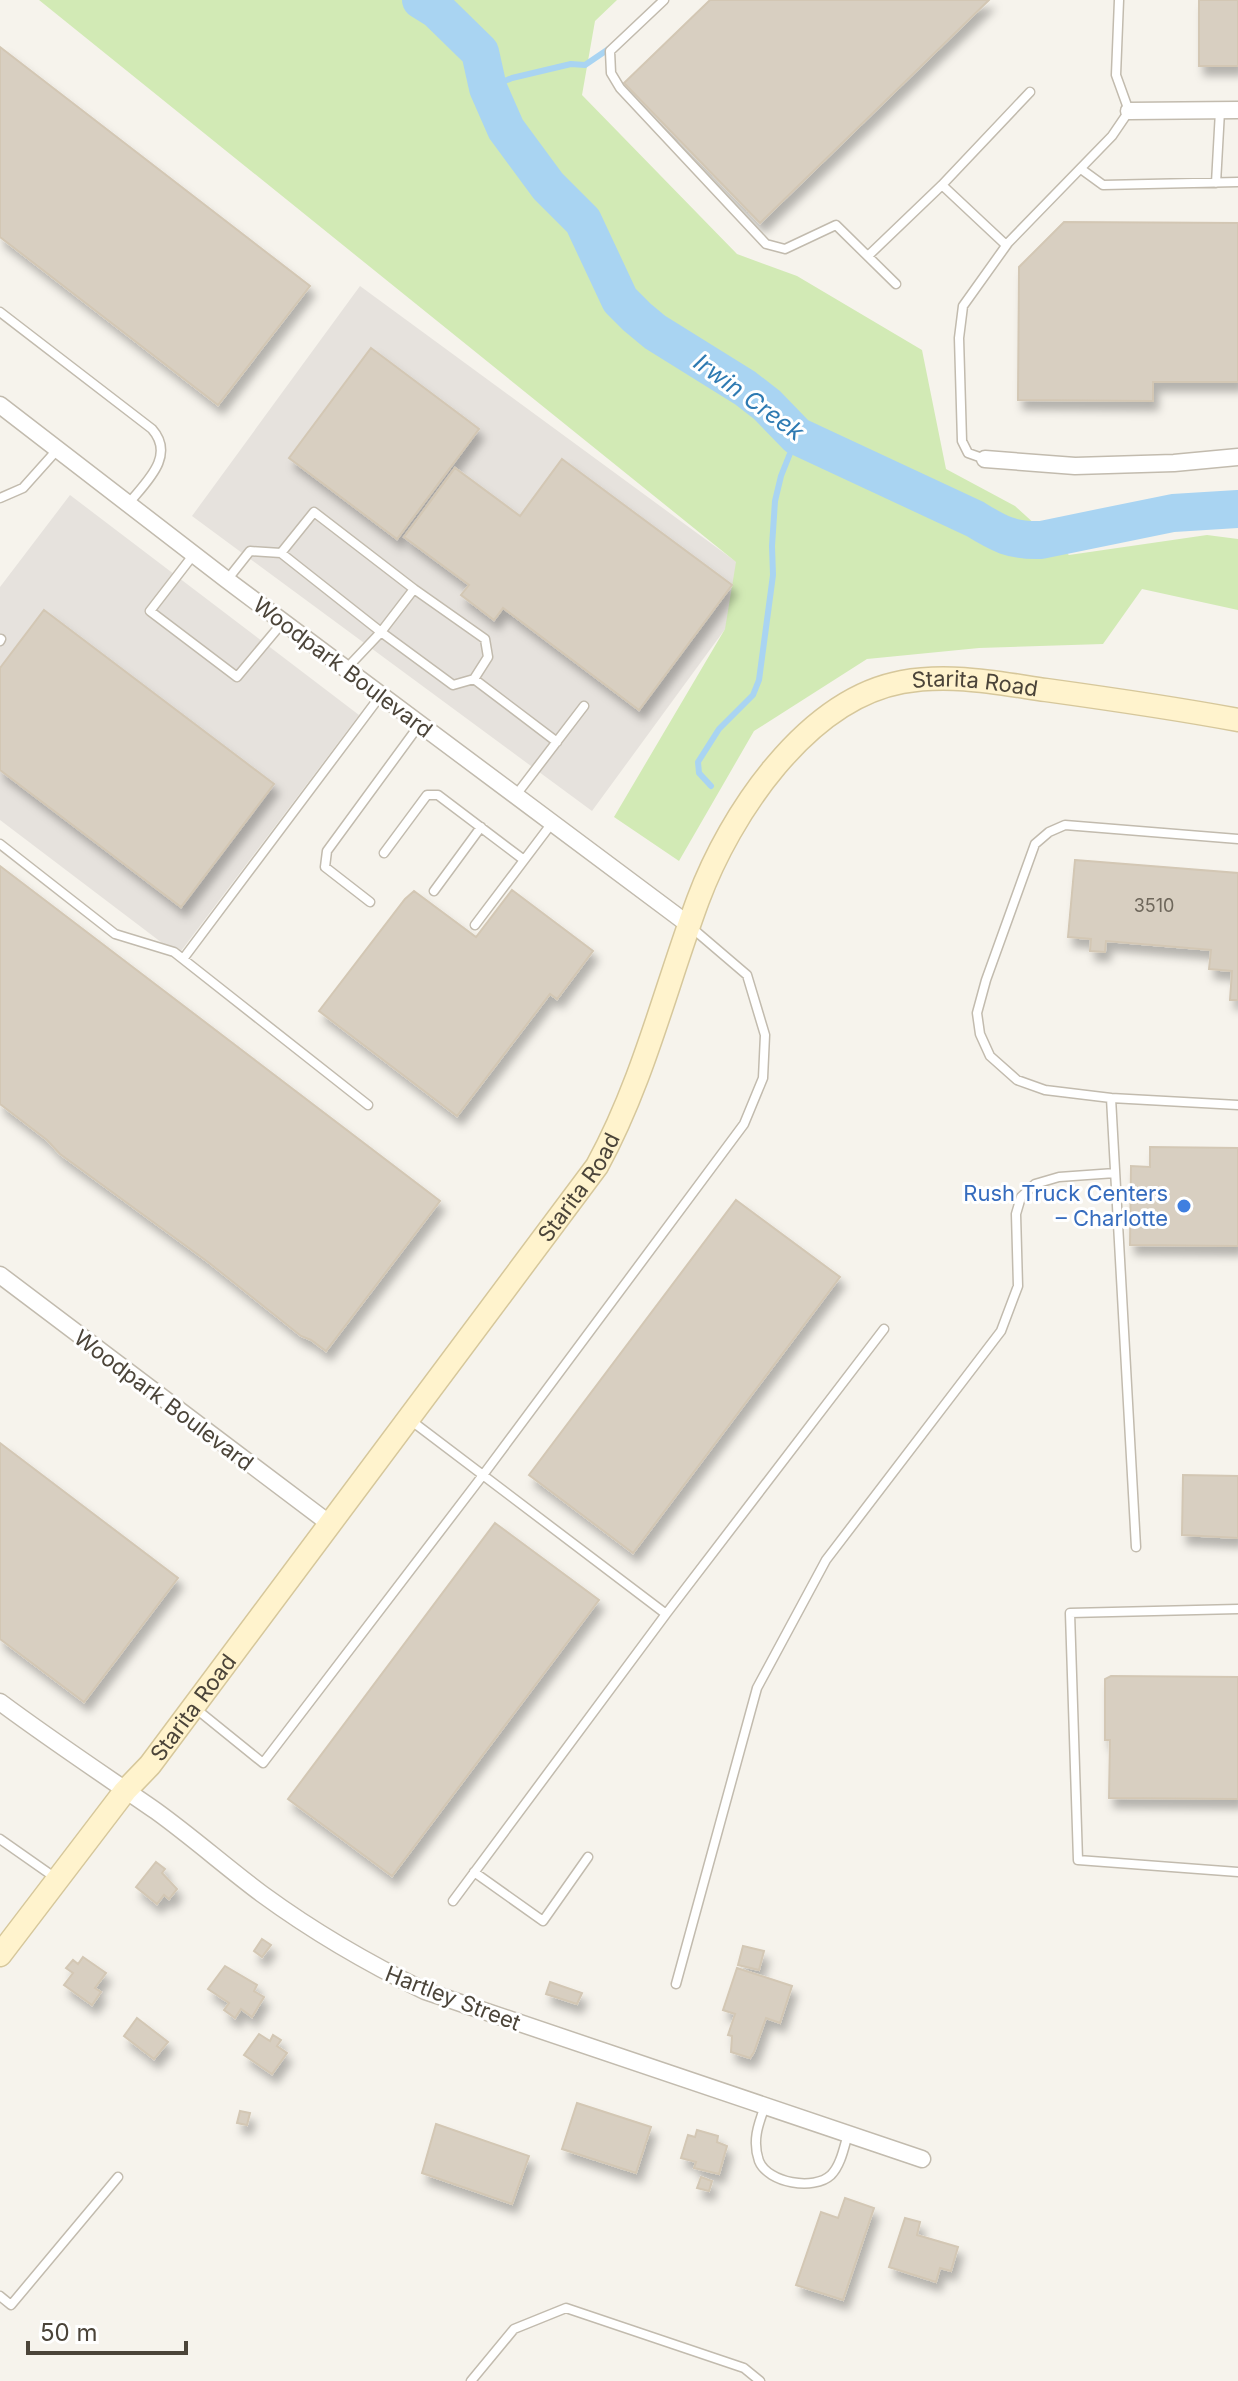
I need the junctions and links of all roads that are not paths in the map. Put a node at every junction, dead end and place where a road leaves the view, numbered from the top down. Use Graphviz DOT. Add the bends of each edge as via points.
graph roads {
  1 [pos="664,0"];
  2 [pos="1119,0"];
  3 [pos="1030,92"];
  4 [pos="1220,110"];
  5 [pos="1238,110"];
  6 [pos="1129,111"];
  7 [pos="1081,169"];
  8 [pos="1238,182"];
  9 [pos="1216,183"];
  10 [pos="942,185"];
  11 [pos="1008,243"];
  12 [pos="868,256"];
  13 [pos="896,284"];
  14 [pos="0,312"];
  15 [pos="0,405"];
  16 [pos="58,449"];
  17 [pos="1238,457"];
  18 [pos="985,459"];
  19 [pos="0,498"];
  20 [pos="129,503"];
  21 [pos="281,553"];
  22 [pos="194,554"];
  23 [pos="227,580"];
  24 [pos="414,589"];
  25 [pos="283,622"];
  26 [pos="381,632"];
  27 [pos="346,669"];
  28 [pos="474,679"];
  29 [pos="381,695"];
  30 [pos="584,706"];
  31 [pos="1238,720"];
  32 [pos="420,724"];
  33 [pos="557,742"];
  34 [pos="516,796"];
  35 [pos="552,823"];
  36 [pos="481,827"];
  37 [pos="1238,839"];
  38 [pos="0,844"];
  39 [pos="384,853"];
  40 [pos="524,860"];
  41 [pos="434,891"];
  42 [pos="370,902"];
  43 [pos="475,925"];
  44 [pos="689,925"];
  45 [pos="183,959"];
  46 [pos="1111,1098"];
  47 [pos="368,1105"];
  48 [pos="1238,1105"];
  49 [pos="1115,1173"];
  50 [pos="0,1275"];
  51 [pos="884,1329"];
  52 [pos="409,1418"];
  53 [pos="483,1475"];
  54 [pos="330,1524"];
  55 [pos="1136,1547"];
  56 [pos="1238,1609"];
  57 [pos="666,1614"];
  58 [pos="0,1702"];
  59 [pos="193,1707"];
  60 [pos="125,1791"];
  61 [pos="0,1839"];
  62 [pos="588,1857"];
  63 [pos="474,1872"];
  64 [pos="1238,1872"];
  65 [pos="57,1880"];
  66 [pos="453,1901"];
  67 [pos="0,1955"];
  68 [pos="676,1984"];
  69 [pos="765,2106"];
  70 [pos="848,2134"];
  71 [pos="922,2159"];
  72 [pos="118,2177"];
  73 [pos="0,2296"];
  74 [pos="471,2381"];
  75 [pos="760,2381"];
  1 -- 12 [label="lane" via="610,51 611,73 620,88 766,244 785,249 836,225"];
  2 -- 6 [label="lane" via="1116,75"];
  3 -- 10 [label="lane"];
  4 -- 5 [label="street"];
  4 -- 6 [label="street"];
  4 -- 9 [label="lane"];
  6 -- 7 [label="lane"];
  7 -- 9 [label="lane" via="1103,185"];
  7 -- 11 [label="lane"];
  8 -- 9 [label="lane"];
  10 -- 11 [label="lane"];
  10 -- 12 [label="lane"];
  11 -- 18 [label="lane" via="963,306 959,338 962,441 968,453"];
  12 -- 13 [label="lane"];
  14 -- 20 [label="lane" via="160,439 162,453 154,473"];
  15 -- 16 [label="street, Woodpark Boulevard"];
  16 -- 19 [label="lane" via="23,488"];
  16 -- 20 [label="street, Woodpark Boulevard"];
  17 -- 18 [label="street" via="1075,466"];
  20 -- 22 [label="street, Woodpark Boulevard"];
  21 -- 23 [label="lane" via="250,551"];
  21 -- 24 [label="lane" via="314,512"];
  21 -- 26 [label="lane"];
  22 -- 23 [label="street, Woodpark Boulevard"];
  22 -- 25 [label="lane" via="150,611 224,668 237,677"];
  23 -- 25 [label="street, Woodpark Boulevard"];
  24 -- 26 [label="lane"];
  24 -- 28 [label="lane" via="485,639 488,657"];
  25 -- 27 [label="street, Woodpark Boulevard"];
  26 -- 27 [label="lane"];
  26 -- 28 [label="lane" via="453,685"];
  27 -- 29 [label="street, Woodpark Boulevard"];
  28 -- 33 [label="lane"];
  29 -- 32 [label="street, Woodpark Boulevard"];
  29 -- 45 [label="lane"];
  30 -- 33 [label="lane"];
  31 -- 44 [label="street, Starita Road" via="967,679 933,678 883,687 852,701 788,752 735,822 713,861"];
  32 -- 34 [label="street, Woodpark Boulevard"];
  32 -- 42 [label="lane" via="327,851 325,867"];
  33 -- 34 [label="lane"];
  34 -- 35 [label="street, Woodpark Boulevard"];
  35 -- 40 [label="lane"];
  35 -- 44 [label="street, Woodpark Boulevard"];
  36 -- 39 [label="lane" via="438,795 427,795"];
  36 -- 40 [label="lane"];
  36 -- 41 [label="lane"];
  37 -- 46 [label="lane" via="1065,825 1035,844 986,980 977,1013 980,1034 990,1056 1017,1080 1045,1090"];
  38 -- 45 [label="lane" via="115,934"];
  40 -- 43 [label="lane"];
  44 -- 52 [label="street, Starita Road" via="627,1108 597,1166"];
  44 -- 53 [label="lane" via="747,975 765,1035 763,1078 744,1124"];
  45 -- 47 [label="lane"];
  46 -- 48 [label="lane"];
  46 -- 49 [label="lane"];
  49 -- 55 [label="lane"];
  49 -- 68 [label="lane" via="1059,1177 1035,1184 1021,1197 1016,1214 1018,1286 1001,1331 826,1560 757,1688"];
  50 -- 54 [label="street, Woodpark Boulevard"];
  51 -- 57 [label="lane"];
  52 -- 53 [label="lane"];
  52 -- 54 [label="street, Starita Road"];
  53 -- 57 [label="lane"];
  53 -- 59 [label="lane" via="263,1763"];
  54 -- 59 [label="street, Starita Road"];
  56 -- 64 [label="lane" via="1070,1613 1078,1860"];
  57 -- 63 [label="lane"];
  58 -- 60 [label="street, Hartley Street"];
  59 -- 60 [label="street, Starita Road"];
  60 -- 65 [label="street, Starita Road"];
  60 -- 69 [label="street, Hartley Street" via="285,1910 371,1965 425,1991"];
  61 -- 65 [label="lane"];
  62 -- 63 [label="lane" via="543,1921"];
  63 -- 66 [label="lane"];
  65 -- 67 [label="street, Starita Road"];
  69 -- 70 [label="street, Hartley Street"];
  69 -- 70 [label="lane" via="755,2144 760,2165 775,2176 799,2183 831,2175"];
  70 -- 71 [label="street, Hartley Street"];
  72 -- 73 [label="lane" via="11,2305"];
  74 -- 75 [label="lane" via="514,2329 566,2308 744,2368"];
}
